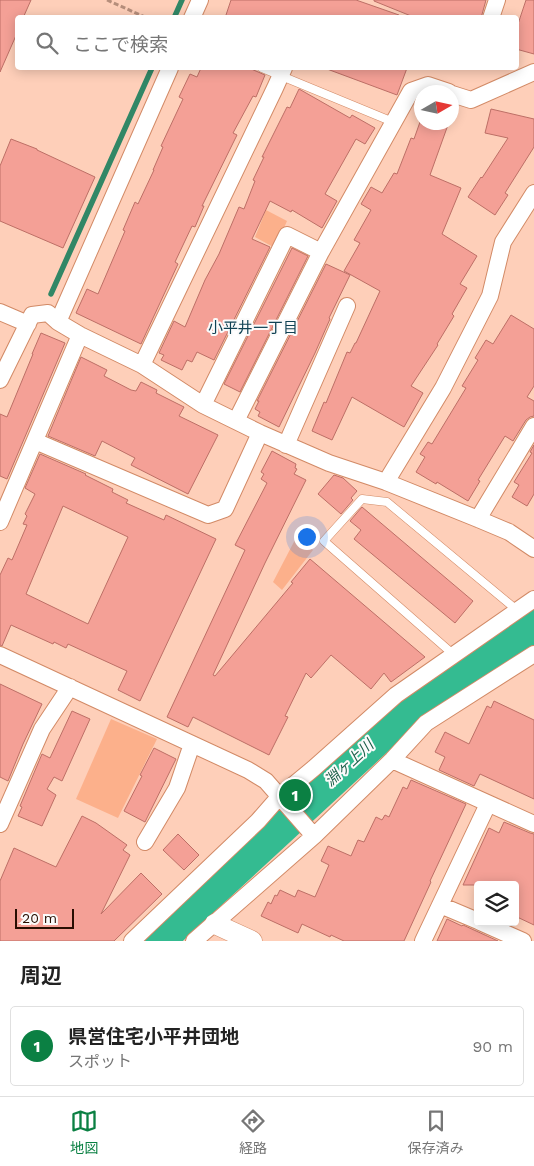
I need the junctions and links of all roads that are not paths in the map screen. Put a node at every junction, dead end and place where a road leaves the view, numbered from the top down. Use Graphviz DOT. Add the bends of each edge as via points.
graph roads {
  1 [pos="200,0"];
  2 [pos="497,0"];
  3 [pos="193,15"];
  4 [pos="492,15"];
  5 [pos="169,70"];
  6 [pos="282,72"];
  7 [pos="534,72"];
  8 [pos="414,90"];
  9 [pos="459,96"];
  10 [pos="393,122"];
  11 [pos="534,193"];
  12 [pos="321,252"];
  13 [pos="348,306"];
  14 [pos="0,312"];
  15 [pos="58,322"];
  16 [pos="28,324"];
  17 [pos="80,335"];
  18 [pos="142,365"];
  19 [pos="0,380"];
  20 [pos="203,405"];
  21 [pos="236,421"];
  22 [pos="534,426"];
  23 [pos="260,433"];
  24 [pos="34,440"];
  25 [pos="286,445"];
  26 [pos="386,482"];
  27 [pos="478,519"];
  28 [pos="0,522"];
  29 [pos="534,549"];
  30 [pos="534,599"];
  31 [pos="518,611"];
  32 [pos="534,654"];
  33 [pos="0,655"];
  34 [pos="455,655"];
  35 [pos="70,687"];
  36 [pos="192,744"];
  37 [pos="392,760"];
  38 [pos="281,799"];
  39 [pos="488,804"];
  40 [pos="0,824"];
  41 [pos="534,824"];
  42 [pos="310,831"];
  43 [pos="145,842"];
  44 [pos="440,905"];
  45 [pos="474,920"];
  46 [pos="215,924"];
  47 [pos="488,926"];
  48 [pos="132,941"];
  49 [pos="194,941"];
  50 [pos="252,941"];
  51 [pos="423,941"];
  52 [pos="523,941"];
  1 -- 3 [label="street"];
  2 -- 4 [label="street"];
  5 -- 15 [label="street"];
  6 -- 10 [label="lane"];
  6 -- 18 [label="street"];
  7 -- 9 [label="street" via="471,100"];
  8 -- 10 [label="street"];
  10 -- 12 [label="street"];
  11 -- 26 [label="street" via="503,242 486,305 443,388"];
  12 -- 20 [label="street" via="287,235"];
  12 -- 21 [label="street"];
  13 -- 25 [label="street"];
  14 -- 16 [label="street"];
  15 -- 16 [label="street" via="48,313 32,315"];
  15 -- 17 [label="street"];
  16 -- 19 [label="street"];
  17 -- 18 [label="street"];
  17 -- 24 [label="street"];
  18 -- 20 [label="street"];
  20 -- 21 [label="street"];
  21 -- 23 [label="street"];
  22 -- 27 [label="street"];
  23 -- 24 [label="street" via="225,509 208,516"];
  23 -- 25 [label="street"];
  24 -- 28 [label="street"];
  25 -- 26 [label="street"];
  26 -- 27 [label="street"];
  27 -- 29 [label="street" via="509,532"];
  30 -- 31 [label="street"];
  31 -- 34 [label="street"];
  31 -- 34 [label="lane" via="387,502 362,499 324,541"];
  32 -- 37 [label="street" via="426,722"];
  33 -- 35 [label="street"];
  34 -- 38 [label="street" via="396,695"];
  35 -- 36 [label="street"];
  35 -- 40 [label="street" via="42,729"];
  36 -- 38 [label="street" via="266,781"];
  36 -- 43 [label="street" via="177,788"];
  37 -- 39 [label="street"];
  37 -- 42 [label="street"];
  38 -- 42 [label="street"];
  38 -- 48 [label="street"];
  39 -- 41 [label="street"];
  39 -- 44 [label="street"];
  42 -- 46 [label="street"];
  44 -- 45 [label="street"];
  44 -- 51 [label="street"];
  46 -- 49 [label="street"];
  46 -- 50 [label="street"];
  47 -- 52 [label="street"];
}
